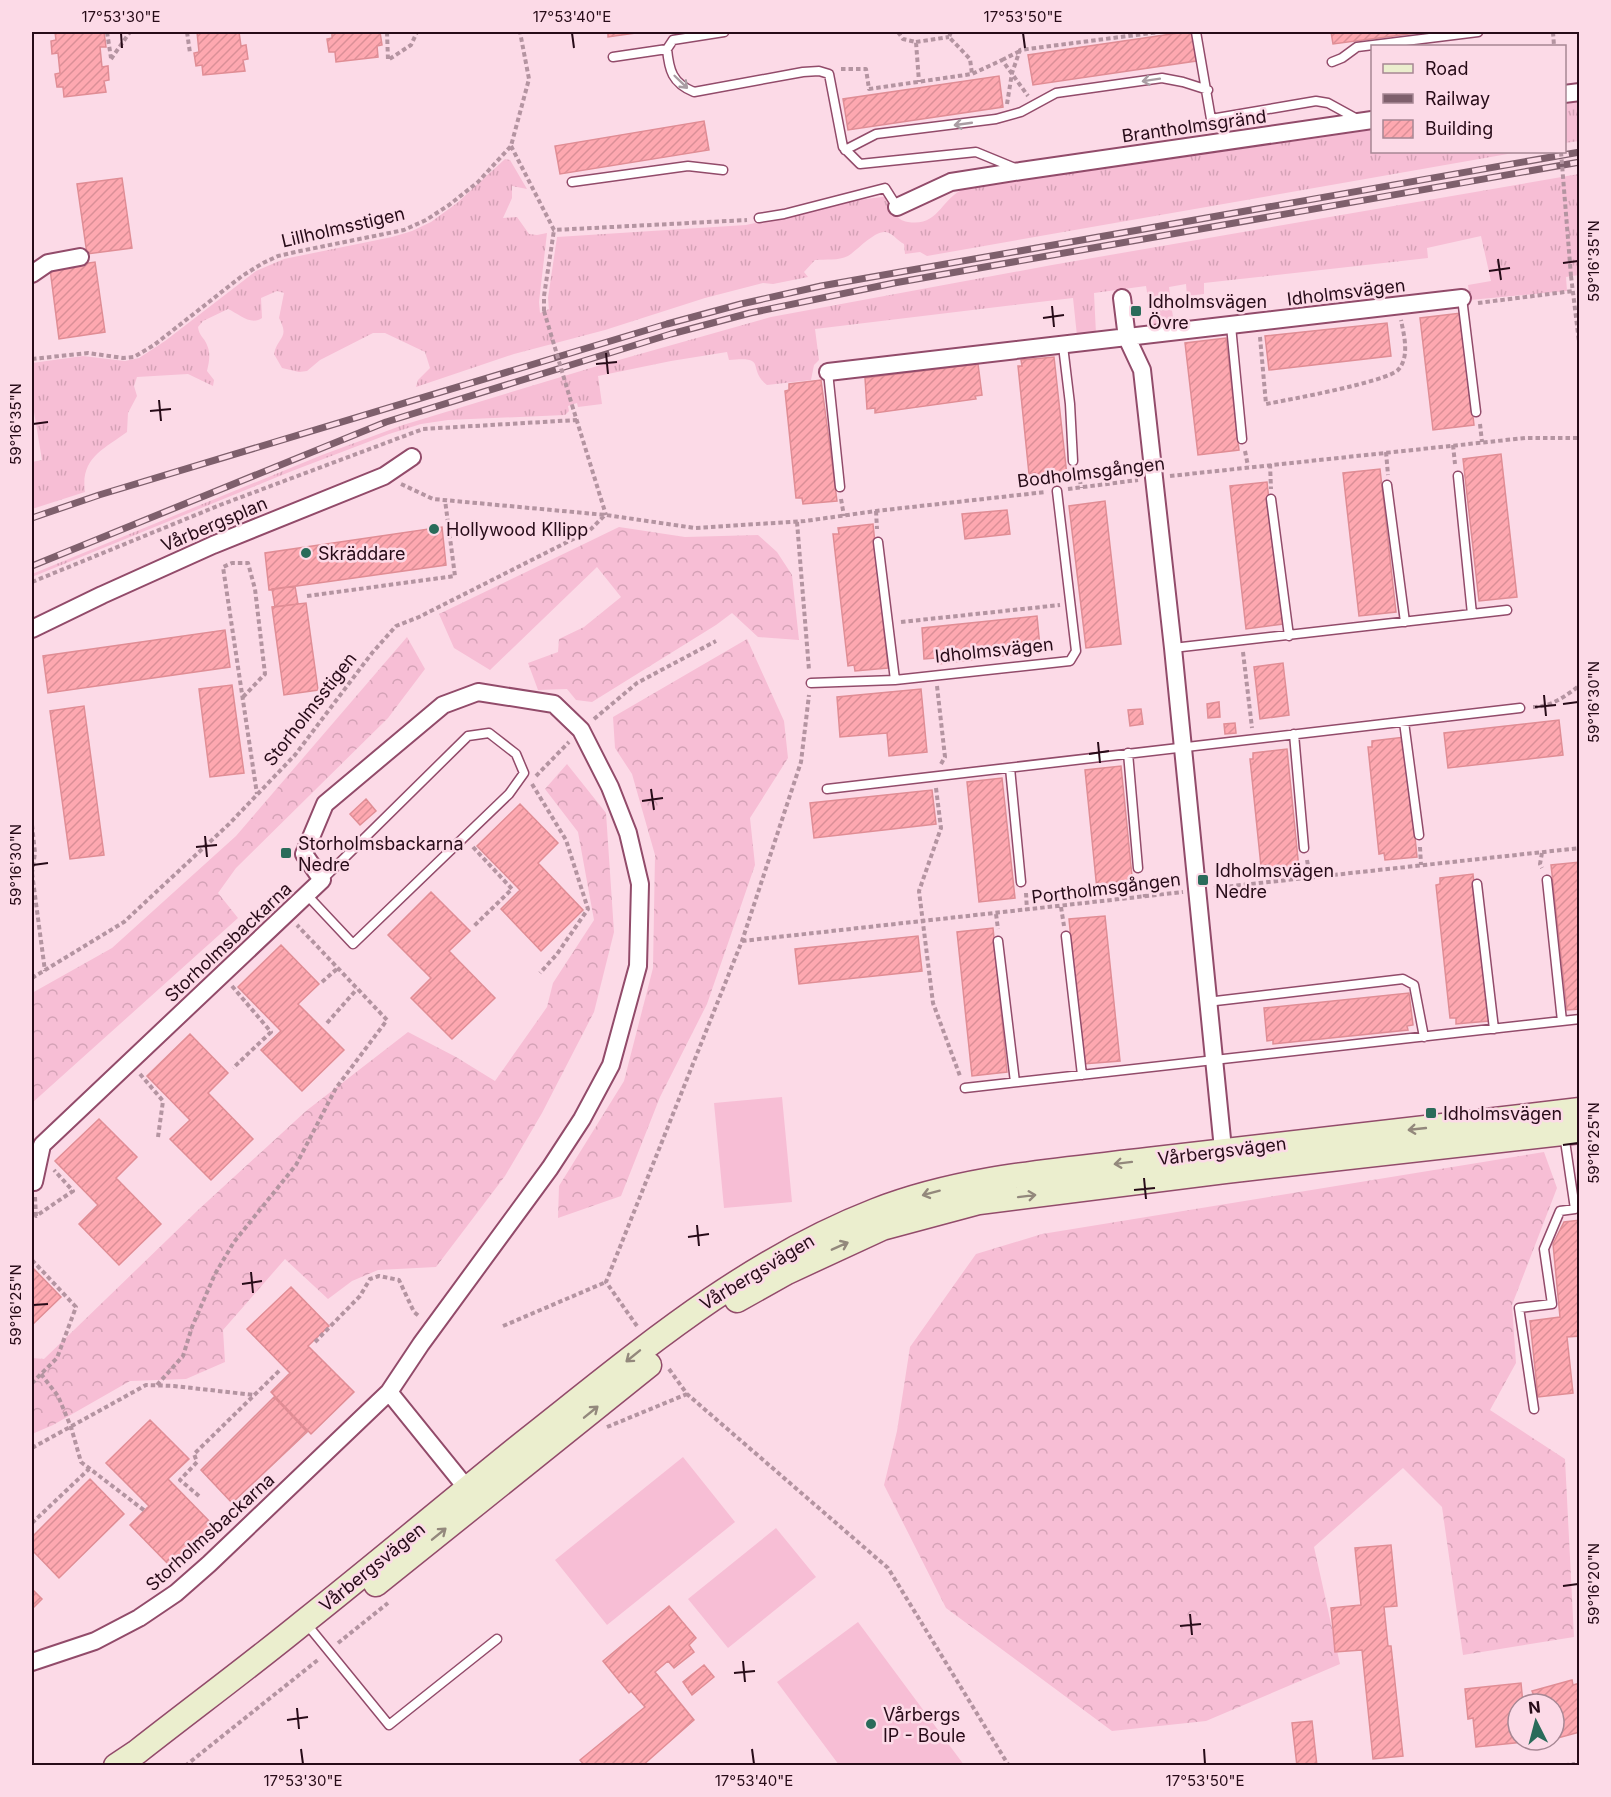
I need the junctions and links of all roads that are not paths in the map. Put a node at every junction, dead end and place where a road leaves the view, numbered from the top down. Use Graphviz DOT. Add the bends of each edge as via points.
graph roads {
  1 [pos="724,32"];
  2 [pos="1196,32"];
  3 [pos="1478,32"];
  4 [pos="1371,45"];
  5 [pos="1373,45"];
  6 [pos="667,49"];
  7 [pos="613,57"];
  8 [pos="1332,62"];
  9 [pos="1208,90"];
  10 [pos="1367,121"];
  11 [pos="845,150"];
  12 [pos="723,170"];
  13 [pos="1021,171"];
  14 [pos="572,182"];
  15 [pos="897,207"];
  16 [pos="759,219"];
  17 [pos="80,256"];
  18 [pos="32,273"];
  19 [pos="1122,298"];
  20 [pos="1462,301"];
  21 [pos="1231,326"];
  22 [pos="1127,338"];
  23 [pos="1063,345"];
  24 [pos="828,372"];
  25 [pos="1476,412"];
  26 [pos="1242,439"];
  27 [pos="412,457"];
  28 [pos="1073,461"];
  29 [pos="1458,476"];
  30 [pos="1387,484"];
  31 [pos="840,487"];
  32 [pos="1057,491"];
  33 [pos="1271,499"];
  34 [pos="878,542"];
  35 [pos="1507,610"];
  36 [pos="1472,614"];
  37 [pos="1405,622"];
  38 [pos="32,629"];
  39 [pos="1289,636"];
  40 [pos="1173,648"];
  41 [pos="895,680"];
  42 [pos="811,684"];
  43 [pos="1520,708"];
  44 [pos="1404,722"];
  45 [pos="1294,734"];
  46 [pos="1182,747"];
  47 [pos="1128,753"];
  48 [pos="1010,768"];
  49 [pos="827,789"];
  50 [pos="1419,835"];
  51 [pos="1304,848"];
  52 [pos="1138,868"];
  53 [pos="322,880"];
  54 [pos="1547,880"];
  55 [pos="1021,882"];
  56 [pos="1477,884"];
  57 [pos="306,895"];
  58 [pos="1066,936"];
  59 [pos="998,941"];
  60 [pos="1207,1002"];
  61 [pos="1580,1019"];
  62 [pos="1562,1021"];
  63 [pos="1494,1029"];
  64 [pos="1424,1037"];
  65 [pos="1213,1060"];
  66 [pos="1082,1075"];
  67 [pos="1015,1082"];
  68 [pos="964,1088"];
  69 [pos="1580,1110"];
  70 [pos="1572,1132"];
  71 [pos="1224,1161"];
  72 [pos="34,1182"];
  73 [pos="389,1392"];
  74 [pos="1534,1409"];
  75 [pos="472,1496"];
  76 [pos="316,1636"];
  77 [pos="496,1639"];
  78 [pos="32,1662"];
  79 [pos="116,1766"];
  80 [pos="146,1766"];
  1 -- 6 [label="lane" via="673,40"];
  2 -- 9 [label="lane"];
  3 -- 5 [label="lane"];
  4 -- 8 [label="lane" via="1357,47"];
  6 -- 7 [label="lane"];
  6 -- 11 [label="lane, one-way" via="669,69 682,87 694,92 803,72 829,74"];
  9 -- 10 [label="lane" via="1211,118 1316,101"];
  9 -- 11 [label="lane, Brantholmsgränd, one-way" via="1162,78 1056,93 1021,112 876,134"];
  10 -- 13 [label="street, Brantholmsgränd"];
  11 -- 13 [label="lane" via="860,164 976,152"];
  12 -- 14 [label="lane" via="688,166"];
  13 -- 15 [label="street, Brantholmsgränd" via="951,182"];
  15 -- 16 [label="lane, Brantholmsgränd" via="885,188"];
  17 -- 18 [label="street" via="48,263"];
  19 -- 22 [label="street"];
  20 -- 21 [label="street, Idholmsvägen"];
  20 -- 25 [label="lane"];
  21 -- 22 [label="street, Idholmsvägen"];
  21 -- 26 [label="lane"];
  22 -- 23 [label="street, Idholmsvägen"];
  22 -- 40 [label="street" via="1142,370"];
  23 -- 24 [label="street, Idholmsvägen"];
  23 -- 28 [label="lane"];
  24 -- 31 [label="lane"];
  27 -- 38 [label="street, Vårbergsplan" via="384,476 213,545"];
  29 -- 36 [label="lane"];
  30 -- 37 [label="lane"];
  32 -- 41 [label="lane, Idholmsvägen" via="1076,651 1070,661"];
  33 -- 39 [label="lane"];
  34 -- 41 [label="lane"];
  35 -- 36 [label="lane"];
  36 -- 37 [label="lane"];
  37 -- 39 [label="lane"];
  39 -- 40 [label="lane"];
  40 -- 46 [label="street"];
  41 -- 42 [label="lane, Idholmsvägen"];
  43 -- 44 [label="lane"];
  44 -- 45 [label="lane"];
  44 -- 50 [label="lane"];
  45 -- 46 [label="lane"];
  45 -- 51 [label="lane"];
  46 -- 47 [label="lane"];
  46 -- 60 [label="street"];
  47 -- 48 [label="lane"];
  47 -- 52 [label="lane"];
  48 -- 49 [label="lane"];
  48 -- 55 [label="lane"];
  53 -- 57 [label="street, Storholmsbackarna"];
  53 -- 57 [label="lane" via="468,736 489,733 516,754 524,773 509,794 353,944"];
  53 -- 73 [label="street, Storholmsbackarna" via="304,854 325,804 443,705 478,692 554,704 580,730 614,796 640,884 638,966 610,1065 550,1168"];
  54 -- 62 [label="lane"];
  56 -- 63 [label="lane"];
  57 -- 72 [label="street, Storholmsbackarna" via="42,1145"];
  58 -- 66 [label="lane"];
  59 -- 67 [label="lane"];
  60 -- 64 [label="lane" via="1403,979 1414,985"];
  60 -- 65 [label="street"];
  61 -- 62 [label="lane"];
  62 -- 63 [label="lane"];
  63 -- 64 [label="lane"];
  64 -- 65 [label="lane"];
  65 -- 66 [label="lane"];
  65 -- 71 [label="street"];
  66 -- 67 [label="lane"];
  67 -- 68 [label="lane"];
  69 -- 71 [label="street, Vårbergsvägen, one-way"];
  70 -- 71 [label="street, Vårbergsvägen"];
  70 -- 74 [label="lane" via="1575,1209 1560,1211 1544,1249 1552,1304 1520,1308"];
  71 -- 75 [label="street, Vårbergsvägen" via="975,1182 877,1210 826,1232 770,1261 667,1329"];
  73 -- 75 [label="street"];
  73 -- 78 [label="street, Storholmsbackarna" via="176,1593 96,1641"];
  75 -- 76 [label="street, Vårbergsvägen"];
  76 -- 77 [label="lane" via="389,1725"];
  76 -- 79 [label="street, Vårbergsvägen"];
  76 -- 80 [label="street, Vårbergsvägen"];
}
